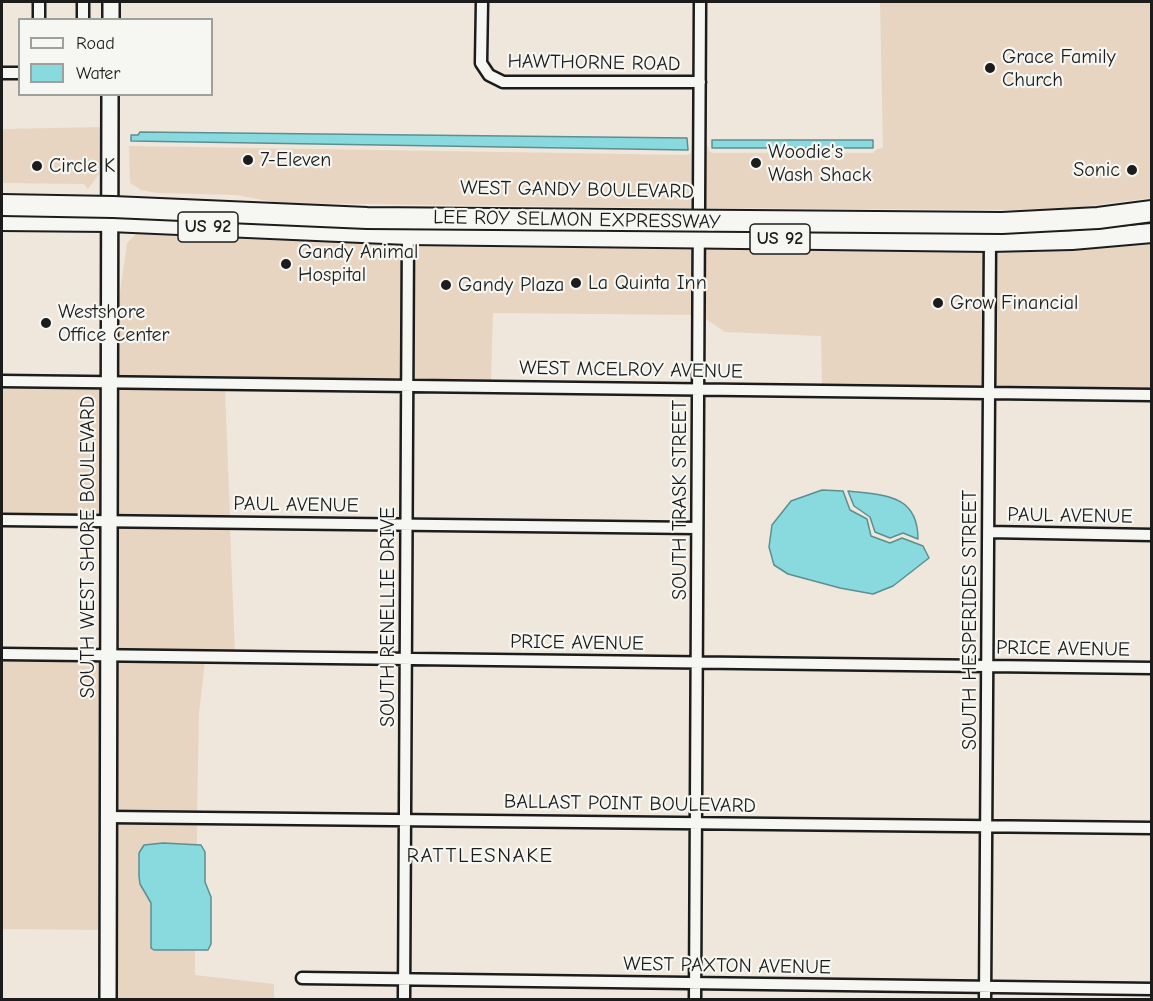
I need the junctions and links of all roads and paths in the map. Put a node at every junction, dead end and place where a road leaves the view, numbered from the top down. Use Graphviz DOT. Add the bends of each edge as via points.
graph roads {
  1 [pos="39,2"];
  2 [pos="83,2"];
  3 [pos="111,2"];
  4 [pos="482,2"];
  5 [pos="699,2"];
  6 [pos="39,18"];
  7 [pos="83,18"];
  8 [pos="111,18"];
  9 [pos="2,73"];
  10 [pos="18,73"];
  11 [pos="700,82"];
  12 [pos="110,96"];
  13 [pos="2,200"];
  14 [pos="110,201"];
  15 [pos="2,205"];
  16 [pos="1152,207"];
  17 [pos="407,211"];
  18 [pos="1152,211"];
  19 [pos="543,213"];
  20 [pos="698,214"];
  21 [pos="816,216"];
  22 [pos="1042,217"];
  23 [pos="2,220"];
  24 [pos="110,222"];
  25 [pos="1152,224"];
  26 [pos="367,232"];
  27 [pos="1152,233"];
  28 [pos="408,234"];
  29 [pos="554,236"];
  30 [pos="698,238"];
  31 [pos="877,240"];
  32 [pos="1058,241"];
  33 [pos="990,242"];
  34 [pos="2,381"];
  35 [pos="110,381"];
  36 [pos="408,385"];
  37 [pos="698,389"];
  38 [pos="989,392"];
  39 [pos="1152,395"];
  40 [pos="2,520"];
  41 [pos="109,521"];
  42 [pos="407,524"];
  43 [pos="698,528"];
  44 [pos="988,532"];
  45 [pos="1152,535"];
  46 [pos="2,654"];
  47 [pos="109,656"];
  48 [pos="406,658"];
  49 [pos="697,662"];
  50 [pos="987,666"];
  51 [pos="1152,668"];
  52 [pos="108,817"];
  53 [pos="406,819"];
  54 [pos="696,823"];
  55 [pos="986,826"];
  56 [pos="1152,828"];
  57 [pos="302,978"];
  58 [pos="404,981"];
  59 [pos="695,984"];
  60 [pos="985,988"];
  61 [pos="1152,989"];
  62 [pos="108,999"];
  63 [pos="404,999"];
  64 [pos="695,999"];
  65 [pos="985,999"];
  1 -- 6 [label="street"];
  2 -- 7 [label="street"];
  3 -- 8 [label="street"];
  4 -- 11 [label="street, HAWTHORNE ROAD" via="481,63 489,75 503,82"];
  5 -- 11 [label="street, SOUTH TRASK STREET"];
  9 -- 10 [label="street"];
  11 -- 20 [label="street, SOUTH TRASK STREET"];
  12 -- 14 [label="street, SOUTH WEST SHORE BOULEVARD"];
  13 -- 14 [label="main road, WEST GANDY BOULEVARD / US 92"];
  14 -- 17 [label="main road, WEST GANDY BOULEVARD / US 92"];
  14 -- 24 [label="street, SOUTH WEST SHORE BOULEVARD"];
  15 -- 18 [label="highway, LEE ROY SELMON EXPRESSWAY, bridge" via="367,218 1002,224"];
  16 -- 22 [label="main road, WEST GANDY BOULEVARD / US 92"];
  17 -- 19 [label="main road, WEST GANDY BOULEVARD / US 92"];
  17 -- 26 [label="main road" via="404,218"];
  19 -- 20 [label="main road, WEST GANDY BOULEVARD / US 92"];
  19 -- 28 [label="main road" via="527,217 432,216 420,221"];
  20 -- 21 [label="main road, WEST GANDY BOULEVARD / US 92"];
  20 -- 29 [label="main road" via="686,229 669,232 575,230"];
  20 -- 30 [label="street, SOUTH TRASK STREET"];
  21 -- 22 [label="main road, WEST GANDY BOULEVARD / US 92"];
  21 -- 30 [label="main road" via="807,221 719,219 705,225"];
  22 -- 31 [label="main road" via="1033,228 1022,231 917,231"];
  23 -- 24 [label="main road, US 92"];
  23 -- 25 [label="highway, LEE ROY SELMON EXPRESSWAY" via="113,220 366,230 990,234"];
  24 -- 26 [label="main road, US 92"];
  24 -- 35 [label="street, SOUTH WEST SHORE BOULEVARD"];
  25 -- 32 [label="main road" via="1083,233"];
  26 -- 28 [label="main road, US 92"];
  27 -- 32 [label="main road, US 92"];
  28 -- 29 [label="main road, US 92"];
  28 -- 36 [label="street, SOUTH RENELLIE DRIVE"];
  29 -- 30 [label="main road, US 92"];
  30 -- 31 [label="main road, US 92"];
  30 -- 37 [label="street, SOUTH TRASK STREET"];
  31 -- 33 [label="main road, US 92"];
  32 -- 33 [label="main road, US 92"];
  33 -- 38 [label="street, SOUTH HESPERIDES STREET"];
  34 -- 35 [label="street, WEST MCELROY AVENUE"];
  35 -- 36 [label="street, WEST MCELROY AVENUE"];
  35 -- 41 [label="street, SOUTH WEST SHORE BOULEVARD"];
  36 -- 37 [label="street, WEST MCELROY AVENUE"];
  36 -- 42 [label="street, SOUTH RENELLIE DRIVE"];
  37 -- 38 [label="street, WEST MCELROY AVENUE"];
  37 -- 43 [label="street, SOUTH TRASK STREET"];
  38 -- 39 [label="street, WEST MCELROY AVENUE"];
  38 -- 44 [label="street, SOUTH HESPERIDES STREET"];
  40 -- 41 [label="street, PAUL AVENUE"];
  41 -- 42 [label="street, PAUL AVENUE"];
  41 -- 47 [label="street, SOUTH WEST SHORE BOULEVARD"];
  42 -- 43 [label="street, PAUL AVENUE"];
  42 -- 48 [label="street, SOUTH RENELLIE DRIVE"];
  43 -- 49 [label="street, SOUTH TRASK STREET"];
  44 -- 45 [label="street, PAUL AVENUE"];
  44 -- 50 [label="street, SOUTH HESPERIDES STREET"];
  46 -- 47 [label="street, PRICE AVENUE"];
  47 -- 48 [label="street, PRICE AVENUE"];
  47 -- 52 [label="street, SOUTH WEST SHORE BOULEVARD"];
  48 -- 49 [label="street, PRICE AVENUE"];
  48 -- 53 [label="street, SOUTH RENELLIE DRIVE"];
  49 -- 50 [label="street, PRICE AVENUE"];
  49 -- 54 [label="street, SOUTH TRASK STREET"];
  50 -- 51 [label="street, PRICE AVENUE"];
  50 -- 55 [label="street, SOUTH HESPERIDES STREET"];
  52 -- 53 [label="street, BALLAST POINT BOULEVARD"];
  52 -- 62 [label="street, SOUTH WEST SHORE BOULEVARD"];
  53 -- 54 [label="street, BALLAST POINT BOULEVARD"];
  53 -- 58 [label="street, SOUTH RENELLIE DRIVE"];
  54 -- 55 [label="street, BALLAST POINT BOULEVARD"];
  54 -- 59 [label="street, SOUTH TRASK STREET"];
  55 -- 56 [label="street, BALLAST POINT BOULEVARD"];
  55 -- 60 [label="street, SOUTH HESPERIDES STREET"];
  57 -- 58 [label="street, WEST PAXTON AVENUE"];
  58 -- 59 [label="street, WEST PAXTON AVENUE"];
  58 -- 63 [label="street, SOUTH RENELLIE DRIVE"];
  59 -- 60 [label="street, WEST PAXTON AVENUE"];
  59 -- 64 [label="street, SOUTH TRASK STREET"];
  60 -- 61 [label="street, WEST PAXTON AVENUE"];
  60 -- 65 [label="street, SOUTH HESPERIDES STREET"];
}
